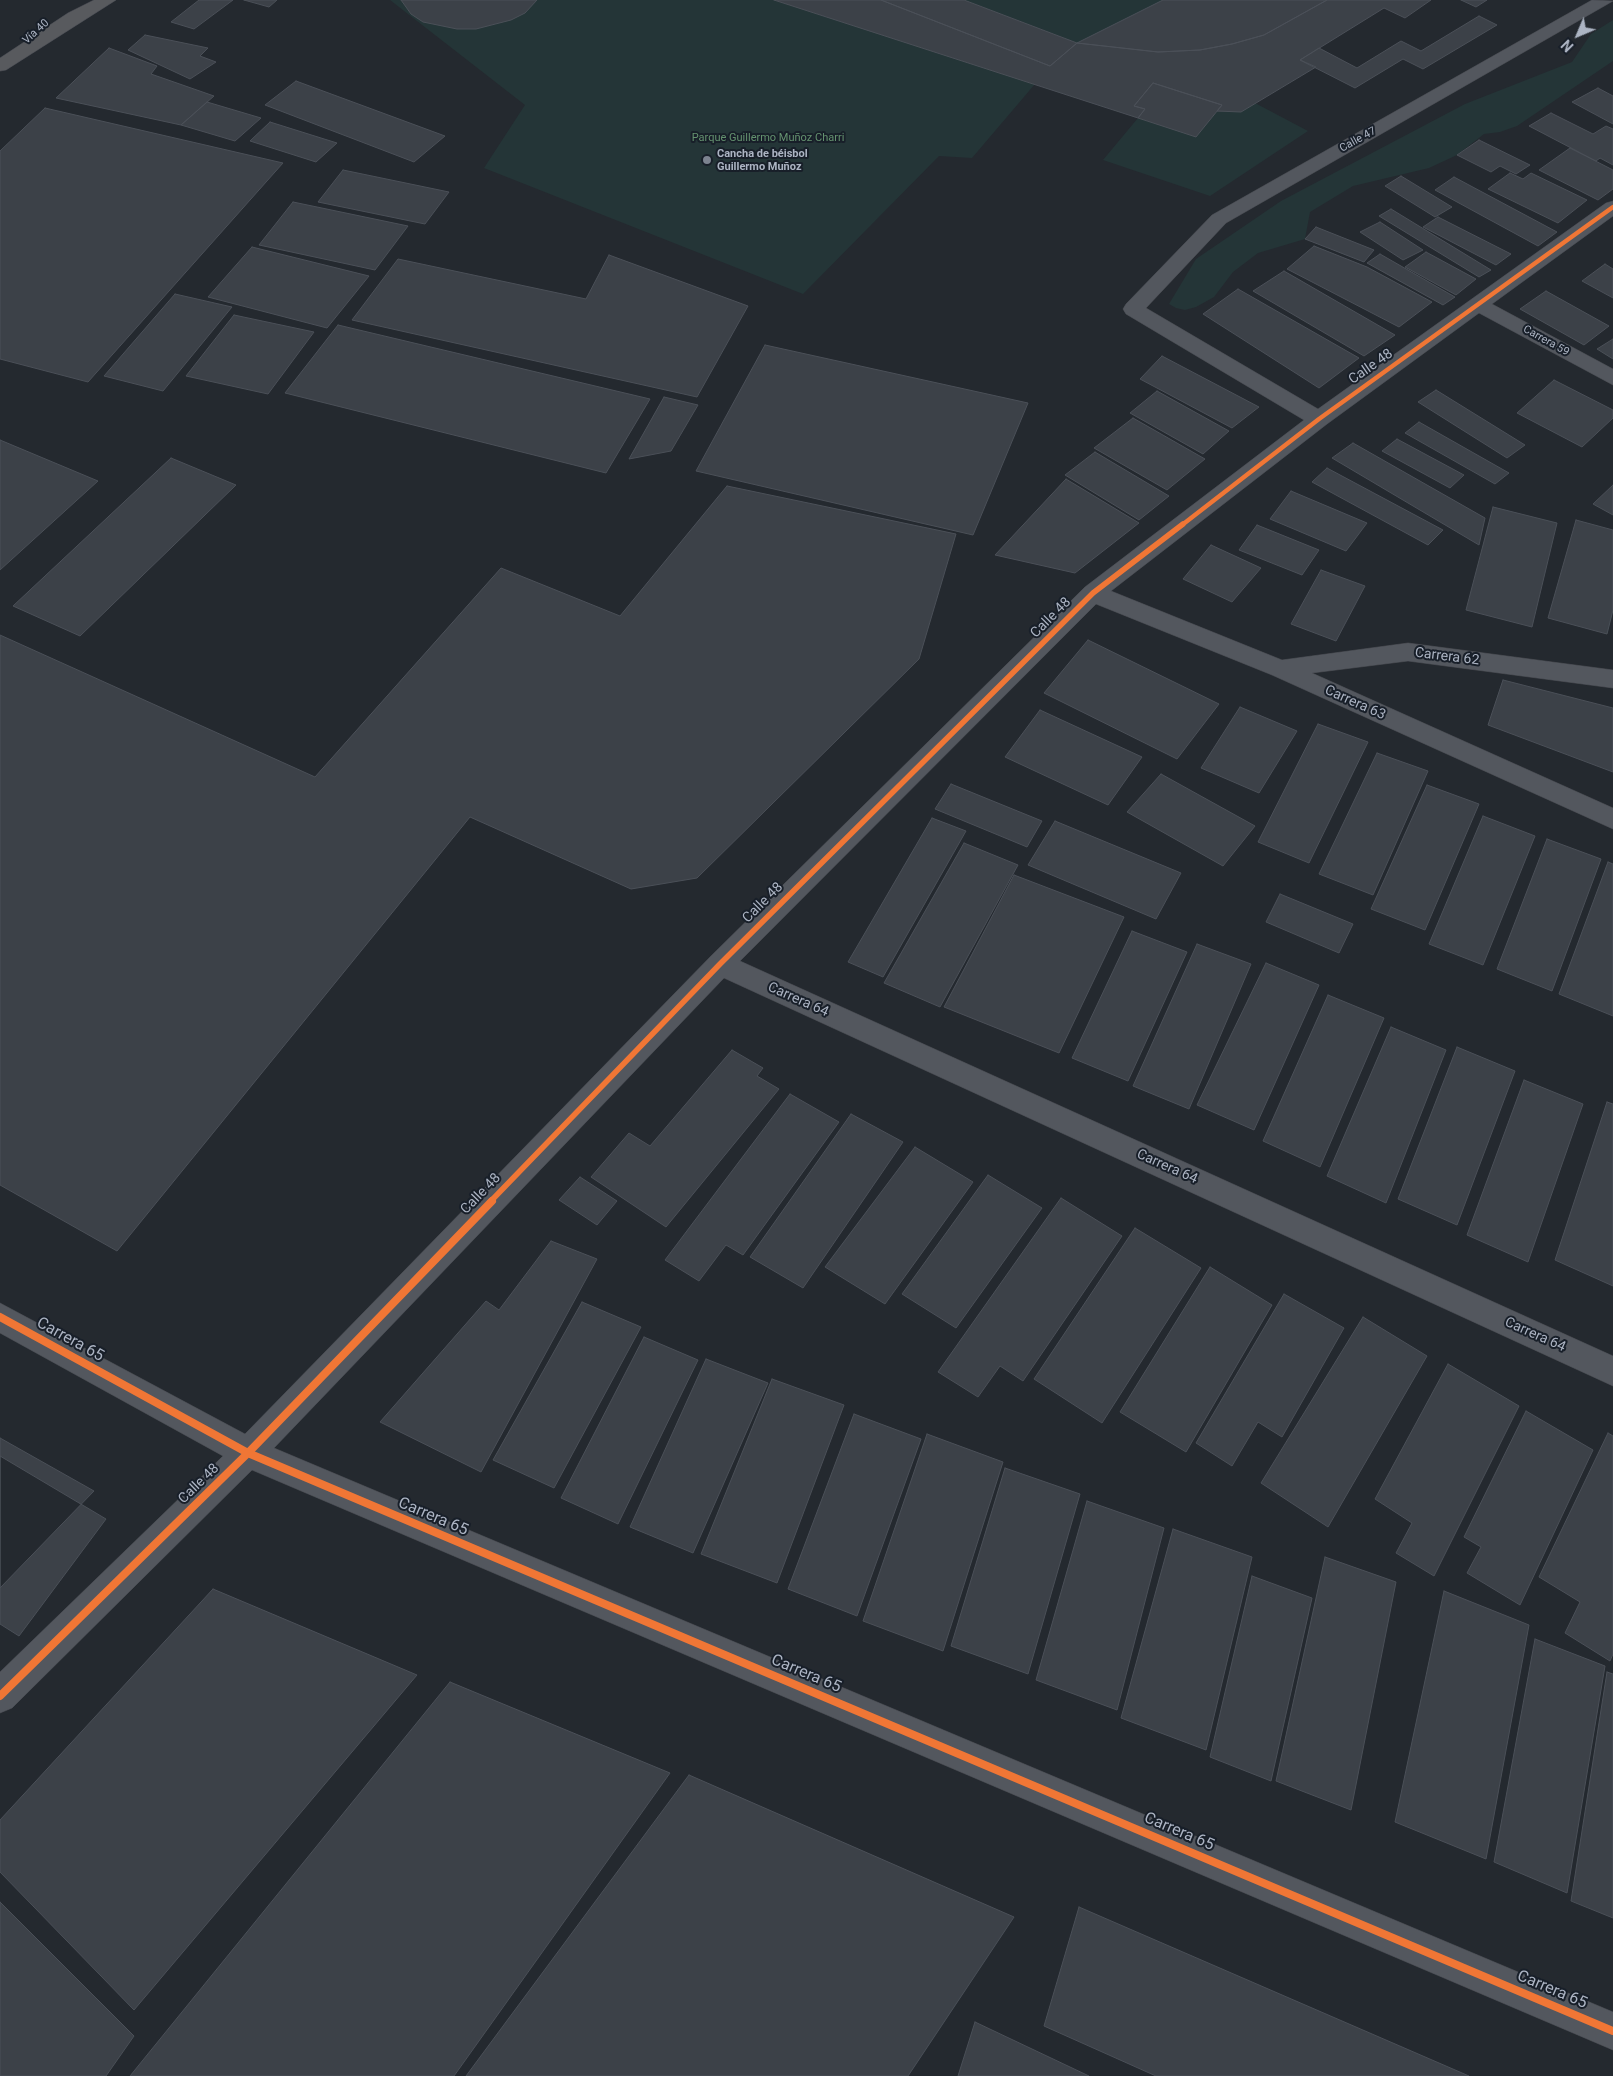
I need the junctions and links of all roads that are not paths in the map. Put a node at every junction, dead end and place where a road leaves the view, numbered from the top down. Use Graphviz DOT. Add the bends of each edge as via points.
graph roads {
  1 [pos="71,0"];
  2 [pos="107,0"];
  3 [pos="1605,0"];
  4 [pos="0,65"];
  5 [pos="1613,207"];
  6 [pos="1479,305"];
  7 [pos="1613,378"];
  8 [pos="1319,419"];
  9 [pos="1093,593"];
  10 [pos="1280,669"];
  11 [pos="1613,679"];
  12 [pos="1613,819"];
  13 [pos="720,964"];
  14 [pos="0,1317"];
  15 [pos="1613,1371"];
  16 [pos="248,1453"];
  17 [pos="0,1696"];
  18 [pos="1613,2031"];
  1 -- 4 [label="highway, Vía 40"];
  2 -- 4 [label="highway" via="74,17"];
  3 -- 8 [label="street, Calle 47" via="1219,219 1132,309"];
  5 -- 6 [label="street, Calle 48"];
  6 -- 7 [label="street, Carrera 59"];
  6 -- 8 [label="street, Calle 48"];
  8 -- 9 [label="street, Calle 48"];
  9 -- 10 [label="street, Carrera 63"];
  9 -- 13 [label="street, Calle 48"];
  10 -- 11 [label="street, Carrera 62" via="1408,652"];
  10 -- 12 [label="street, Carrera 63"];
  13 -- 15 [label="street, Carrera 64"];
  13 -- 16 [label="street, Calle 48"];
  14 -- 16 [label="street, Carrera 65"];
  16 -- 17 [label="street, Calle 48"];
  16 -- 18 [label="street, Carrera 65"];
}
